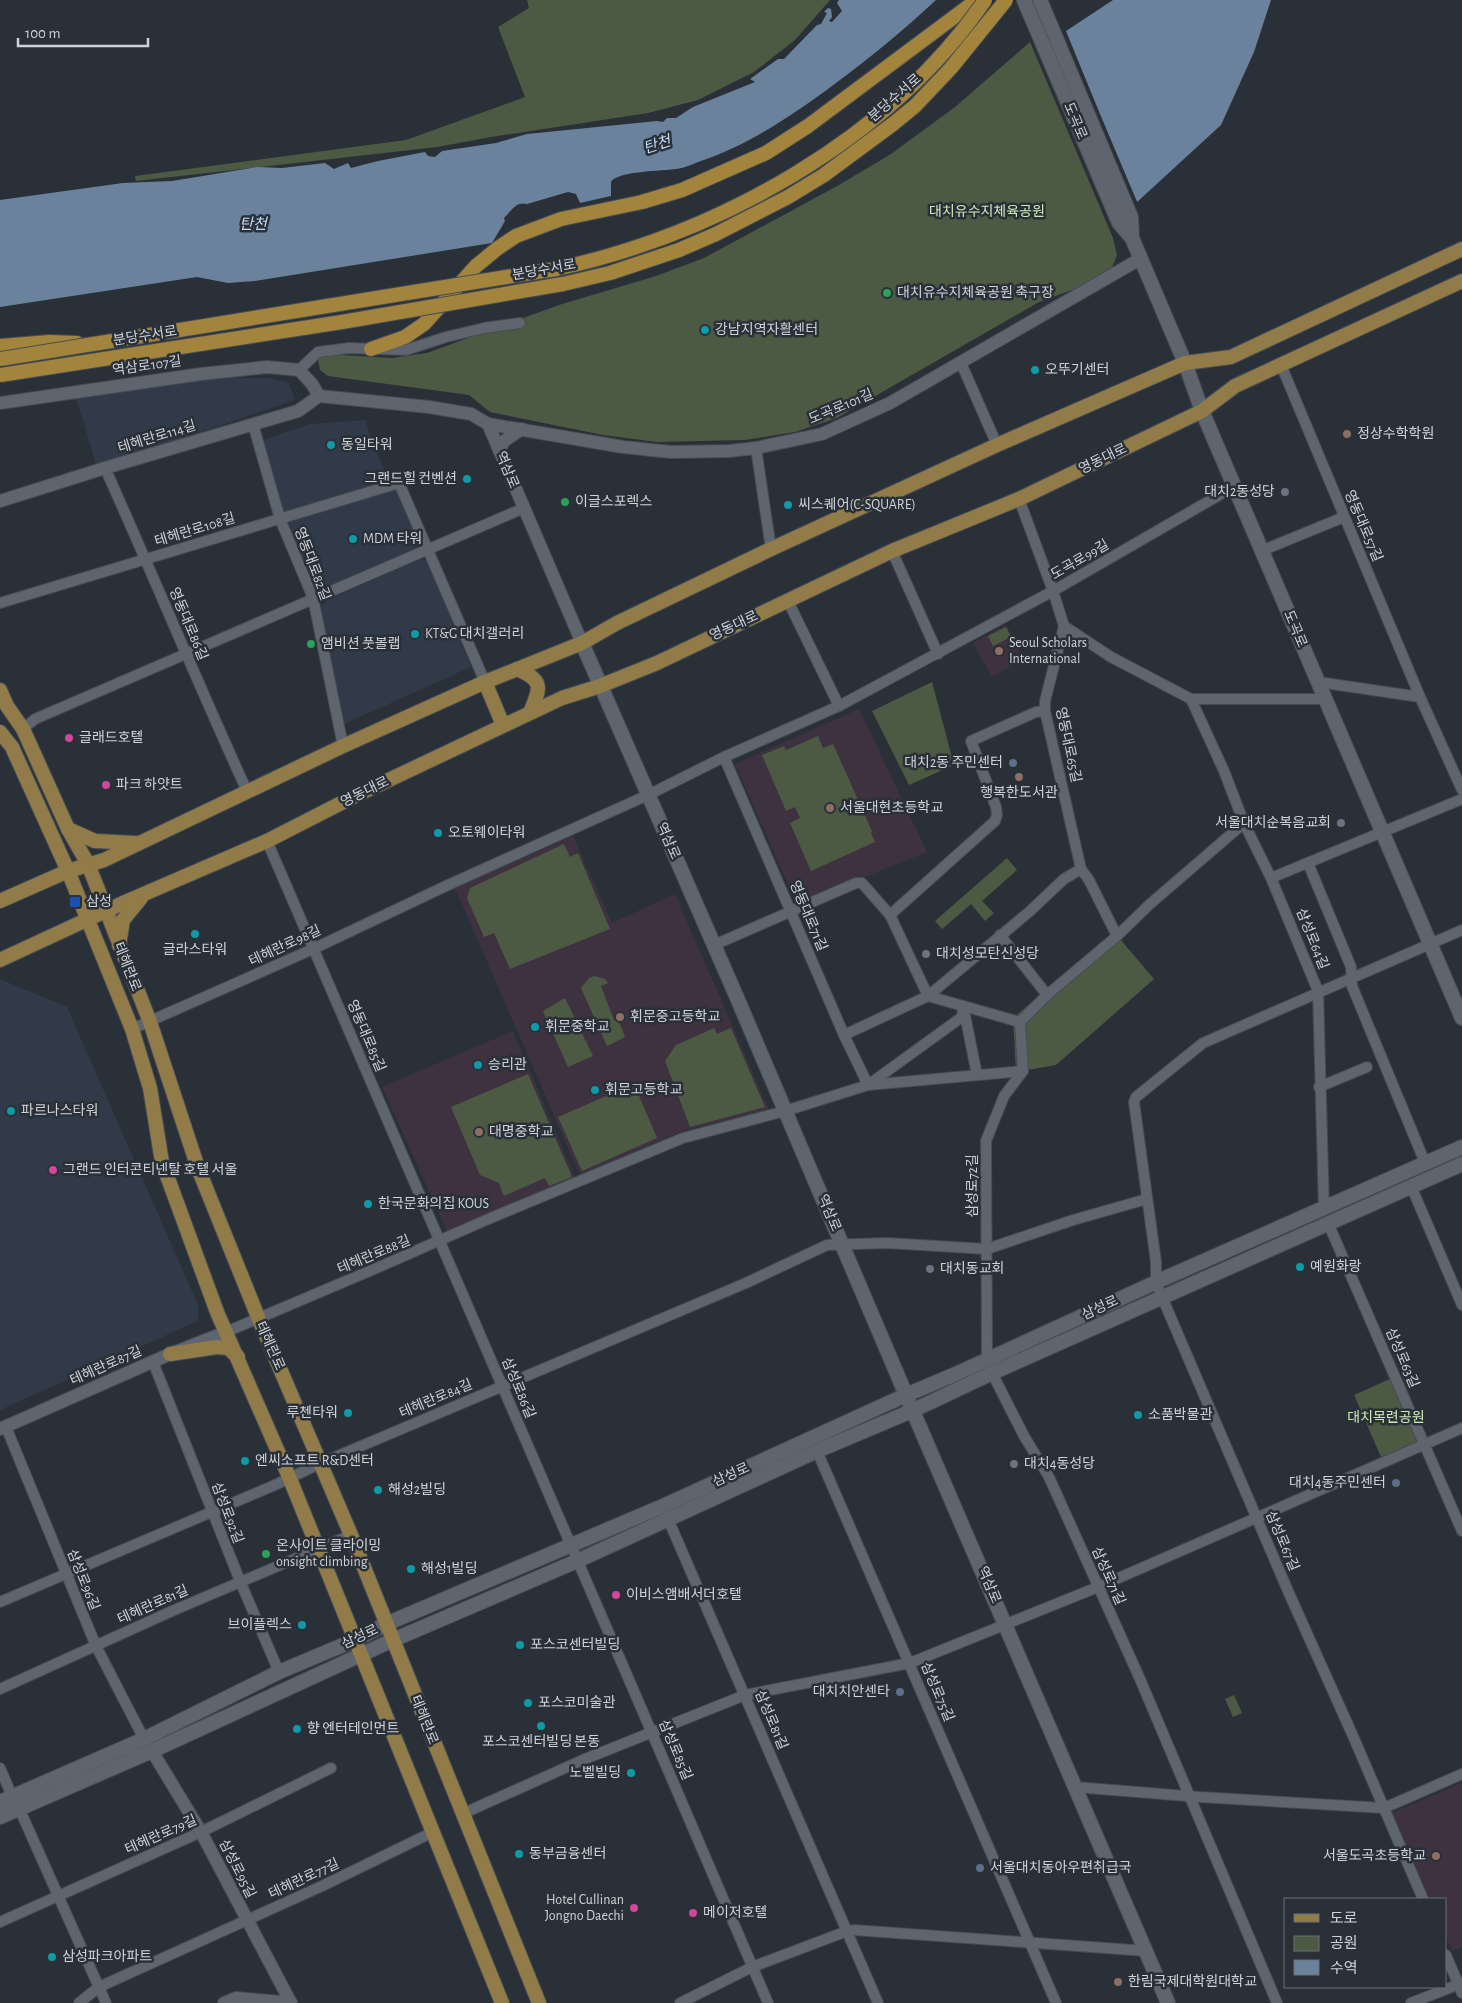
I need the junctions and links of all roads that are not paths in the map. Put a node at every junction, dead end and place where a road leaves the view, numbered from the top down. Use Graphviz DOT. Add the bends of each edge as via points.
graph roads {
  1 [pos="977,0"];
  2 [pos="985,0"];
  3 [pos="1006,0"];
  4 [pos="1024,0"];
  5 [pos="1040,0"];
  6 [pos="1132,238"];
  7 [pos="1462,249"];
  8 [pos="1140,258"];
  9 [pos="1462,281"];
  10 [pos="520,323"];
  11 [pos="95,344"];
  12 [pos="0,346"];
  13 [pos="370,349"];
  14 [pos="0,358"];
  15 [pos="961,363"];
  16 [pos="1185,363"];
  17 [pos="1281,365"];
  18 [pos="299,370"];
  19 [pos="0,375"];
  20 [pos="319,396"];
  21 [pos="0,402"];
  22 [pos="1202,411"];
  23 [pos="253,424"];
  24 [pos="488,424"];
  25 [pos="522,429"];
  26 [pos="997,445"];
  27 [pos="756,448"];
  28 [pos="498,450"];
  29 [pos="105,468"];
  30 [pos="1234,486"];
  31 [pos="1018,499"];
  32 [pos="0,501"];
  33 [pos="524,508"];
  34 [pos="1344,517"];
  35 [pos="280,519"];
  36 [pos="771,549"];
  37 [pos="428,550"];
  38 [pos="892,551"];
  39 [pos="1262,551"];
  40 [pos="146,559"];
  41 [pos="1053,592"];
  42 [pos="313,598"];
  43 [pos="788,601"];
  44 [pos="0,603"];
  45 [pos="1064,626"];
  46 [pos="582,643"];
  47 [pos="185,654"];
  48 [pos="938,654"];
  49 [pos="517,669"];
  50 [pos="485,682"];
  51 [pos="1318,682"];
  52 [pos="600,686"];
  53 [pos="0,690"];
  54 [pos="1420,697"];
  55 [pos="1191,699"];
  56 [pos="1324,699"];
  57 [pos="839,706"];
  58 [pos="1045,711"];
  59 [pos="530,713"];
  60 [pos="504,725"];
  61 [pos="23,729"];
  62 [pos="0,732"];
  63 [pos="343,746"];
  64 [pos="724,757"];
  65 [pos="1462,790"];
  66 [pos="247,791"];
  67 [pos="648,795"];
  68 [pos="1462,799"];
  69 [pos="1244,823"];
  70 [pos="68,829"];
  71 [pos="1383,832"];
  72 [pos="267,841"];
  73 [pos="138,843"];
  74 [pos="1308,863"];
  75 [pos="88,864"];
  76 [pos="68,870"];
  77 [pos="1081,870"];
  78 [pos="1271,878"];
  79 [pos="145,894"];
  80 [pos="0,901"];
  81 [pos="792,911"];
  82 [pos="106,912"];
  83 [pos="890,915"];
  84 [pos="89,920"];
  85 [pos="1462,930"];
  86 [pos="1000,935"];
  87 [pos="1117,936"];
  88 [pos="1431,943"];
  89 [pos="714,945"];
  90 [pos="119,947"];
  91 [pos="313,949"];
  92 [pos="0,960"];
  93 [pos="1352,977"];
  94 [pos="1318,991"];
  95 [pos="1048,994"];
  96 [pos="928,996"];
  97 [pos="963,1006"];
  98 [pos="1462,1018"];
  99 [pos="150,1022"];
  100 [pos="1020,1022"];
  101 [pos="132,1029"];
  102 [pos="844,1035"];
  103 [pos="1367,1067"];
  104 [pos="1023,1071"];
  105 [pos="978,1074"];
  106 [pos="868,1085"];
  107 [pos="1319,1087"];
  108 [pos="786,1111"];
  109 [pos="1462,1147"];
  110 [pos="1426,1164"];
  111 [pos="1462,1164"];
  112 [pos="1411,1186"];
  113 [pos="1147,1199"];
  114 [pos="1324,1209"];
  115 [pos="1328,1223"];
  116 [pos="441,1241"];
  117 [pos="842,1245"];
  118 [pos="987,1249"];
  119 [pos="1156,1283"];
  120 [pos="1162,1297"];
  121 [pos="1462,1305"];
  122 [pos="258,1317"];
  123 [pos="226,1332"];
  124 [pos="170,1354"];
  125 [pos="238,1357"];
  126 [pos="152,1362"];
  127 [pos="989,1366"];
  128 [pos="502,1386"];
  129 [pos="906,1395"];
  130 [pos="914,1410"];
  131 [pos="3,1428"];
  132 [pos="1462,1428"];
  133 [pos="1424,1443"];
  134 [pos="818,1451"];
  135 [pos="321,1463"];
  136 [pos="290,1479"];
  137 [pos="212,1512"];
  138 [pos="1258,1518"];
  139 [pos="668,1519"];
  140 [pos="1462,1531"];
  141 [pos="351,1535"];
  142 [pos="570,1545"];
  143 [pos="318,1548"];
  144 [pos="577,1561"];
  145 [pos="65,1574"];
  146 [pos="240,1581"];
  147 [pos="1098,1587"];
  148 [pos="0,1602"];
  149 [pos="386,1624"];
  150 [pos="1006,1625"];
  151 [pos="355,1640"];
  152 [pos="393,1640"];
  153 [pos="96,1646"];
  154 [pos="362,1655"];
  155 [pos="910,1663"];
  156 [pos="279,1672"];
  157 [pos="0,1689"];
  158 [pos="745,1695"];
  159 [pos="652,1732"];
  160 [pos="144,1739"];
  161 [pos="152,1751"];
  162 [pos="0,1768"];
  163 [pos="331,1768"];
  164 [pos="1462,1774"];
  165 [pos="1075,1787"];
  166 [pos="1189,1795"];
  167 [pos="10,1802"];
  168 [pos="1384,1808"];
  169 [pos="462,1814"];
  170 [pos="0,1817"];
  171 [pos="202,1832"];
  172 [pos="433,1832"];
  173 [pos="57,1896"];
  174 [pos="1422,1898"];
  175 [pos="246,1920"];
  176 [pos="0,1922"];
  177 [pos="847,1933"];
  178 [pos="1031,1943"];
  179 [pos="1146,1951"];
  180 [pos="1447,1957"];
  181 [pos="752,1967"];
  182 [pos="99,1987"];
  183 [pos="1461,1987"];
  184 [pos="79,2003"];
  185 [pos="106,2003"];
  186 [pos="224,2003"];
  187 [pos="290,2003"];
  188 [pos="502,2003"];
  189 [pos="539,2003"];
  190 [pos="680,2003"];
  191 [pos="768,2003"];
  192 [pos="878,2003"];
  193 [pos="1056,2003"];
  194 [pos="1168,2003"];
  195 [pos="1277,2003"];
  196 [pos="1411,2003"];
  1 -- 13 [label="highway, bridge" via="808,126 766,153 682,190 561,219 516,236 476,266 424,324 405,337"];
  2 -- 11 [label="highway, 분당수서로, bridge" via="933,65 910,88 842,142 749,199 695,225 610,256 556,269"];
  3 -- 19 [label="highway, 분당수서로, bridge" via="951,68 916,106 894,124 795,192 679,250 610,274 563,284"];
  4 -- 6 [label="main road, 도곡로" via="1119,223"];
  5 -- 6 [label="main road, 도곡로" via="1131,217"];
  6 -- 8 [label="main road, 도곡로"];
  7 -- 16 [label="main road" via="1231,357"];
  8 -- 15 [label="street, 도곡로101길"];
  8 -- 16 [label="main road, 도곡로"];
  9 -- 17 [label="main road, 영동대로"];
  10 -- 13 [label="street" via="484,328 406,350"];
  11 -- 12 [label="highway, bridge" via="49,342"];
  11 -- 14 [label="highway, 분당수서로, bridge"];
  13 -- 18 [label="street" via="318,352"];
  15 -- 26 [label="street"];
  15 -- 27 [label="street, 도곡로101길" via="890,403 822,434"];
  16 -- 22 [label="main road, 도곡로"];
  16 -- 26 [label="main road"];
  17 -- 22 [label="main road, 영동대로" via="1235,386"];
  17 -- 34 [label="street, 영동대로57길"];
  18 -- 20 [label="street"];
  18 -- 21 [label="street, 역삼로107길" via="267,367 201,374"];
  20 -- 23 [label="street, 테헤란로114길" via="298,411"];
  20 -- 24 [label="street" via="429,407 470,414"];
  22 -- 30 [label="main road, 도곡로"];
  22 -- 31 [label="main road, 영동대로"];
  23 -- 29 [label="street, 테헤란로114길"];
  23 -- 35 [label="street, 영동대로82길"];
  24 -- 25 [label="street, 도곡로101길"];
  24 -- 28 [label="street, 역삼로"];
  25 -- 27 [label="street, 도곡로101길" via="623,448 671,452"];
  25 -- 28 [label="street" via="510,435"];
  26 -- 36 [label="main road"];
  27 -- 36 [label="street"];
  28 -- 33 [label="street, 역삼로"];
  29 -- 32 [label="street, 테헤란로114길"];
  29 -- 40 [label="street, 영동대로86길"];
  30 -- 39 [label="main road, 도곡로"];
  30 -- 41 [label="street, 도곡로99길"];
  31 -- 38 [label="main road, 영동대로"];
  31 -- 41 [label="street"];
  33 -- 37 [label="street"];
  33 -- 46 [label="street, 역삼로"];
  34 -- 39 [label="street"];
  34 -- 54 [label="street, 영동대로57길"];
  35 -- 37 [label="street, 테헤란로108길" via="399,483"];
  35 -- 40 [label="street, 테헤란로108길"];
  35 -- 42 [label="street, 영동대로82길"];
  36 -- 46 [label="main road"];
  37 -- 42 [label="street"];
  37 -- 50 [label="street"];
  38 -- 43 [label="main road, 영동대로"];
  38 -- 48 [label="street"];
  39 -- 51 [label="main road, 도곡로"];
  40 -- 44 [label="street, 테헤란로108길"];
  40 -- 47 [label="street, 영동대로86길"];
  41 -- 45 [label="street"];
  41 -- 48 [label="street, 도곡로99길"];
  42 -- 47 [label="street"];
  42 -- 63 [label="street, 영동대로82길"];
  43 -- 52 [label="main road, 영동대로"];
  43 -- 57 [label="street"];
  45 -- 55 [label="street" via="1111,657"];
  45 -- 58 [label="street, 영동대로65길"];
  46 -- 49 [label="main road"];
  46 -- 52 [label="main road, 역삼로"];
  47 -- 61 [label="street" via="35,719"];
  47 -- 66 [label="street, 영동대로86길"];
  48 -- 57 [label="street, 도곡로99길"];
  49 -- 50 [label="main road"];
  49 -- 59 [label="main road" via="531,675 538,686"];
  50 -- 60 [label="main road"];
  50 -- 63 [label="main road"];
  51 -- 54 [label="street"];
  51 -- 56 [label="main road, 도곡로"];
  52 -- 59 [label="main road, 영동대로"];
  52 -- 67 [label="main road, 역삼로"];
  53 -- 61 [label="main road, 테헤란로"];
  54 -- 65 [label="street, 영동대로57길"];
  55 -- 56 [label="street"];
  55 -- 69 [label="street, 삼성로64길"];
  56 -- 71 [label="main road, 도곡로"];
  57 -- 64 [label="street, 도곡로99길"];
  58 -- 77 [label="street, 영동대로65길"];
  58 -- 83 [label="street" via="971,741 996,807 995,821"];
  59 -- 60 [label="main road, 영동대로"];
  60 -- 72 [label="main road, 영동대로"];
  61 -- 70 [label="main road, 테헤란로"];
  62 -- 76 [label="main road, 테헤란로" via="12,747"];
  63 -- 66 [label="main road"];
  64 -- 67 [label="street, 테헤란로98길"];
  64 -- 81 [label="street, 영동대로71길"];
  66 -- 73 [label="main road"];
  67 -- 89 [label="main road, 역삼로"];
  67 -- 91 [label="street, 테헤란로98길"];
  68 -- 71 [label="street"];
  69 -- 78 [label="street, 삼성로64길"];
  69 -- 87 [label="street"];
  70 -- 73 [label="main road" via="95,841"];
  70 -- 75 [label="main road, 테헤란로"];
  71 -- 74 [label="street"];
  71 -- 88 [label="main road, 도곡로"];
  72 -- 79 [label="main road, 영동대로"];
  72 -- 91 [label="street, 영동대로85길"];
  73 -- 75 [label="main road" via="104,860"];
  74 -- 78 [label="street"];
  74 -- 93 [label="street" via="1351,967"];
  75 -- 76 [label="main road"];
  75 -- 82 [label="main road, 테헤란로"];
  76 -- 80 [label="main road"];
  76 -- 84 [label="main road, 테헤란로"];
  77 -- 86 [label="street" via="1064,879"];
  77 -- 87 [label="street, 영동대로65길"];
  78 -- 94 [label="street, 삼성로64길"];
  79 -- 82 [label="main road, 영동대로"];
  79 -- 90 [label="main road" via="123,920"];
  81 -- 83 [label="street" via="862,883"];
  81 -- 89 [label="street"];
  81 -- 102 [label="street, 영동대로71길"];
  82 -- 84 [label="main road, 영동대로"];
  82 -- 90 [label="main road, 테헤란로"];
  83 -- 96 [label="street"];
  84 -- 92 [label="main road, 영동대로"];
  84 -- 101 [label="main road, 테헤란로"];
  85 -- 88 [label="street"];
  86 -- 95 [label="street"];
  86 -- 96 [label="street"];
  87 -- 95 [label="street"];
  88 -- 93 [label="street"];
  88 -- 98 [label="main road, 도곡로"];
  89 -- 108 [label="main road, 역삼로"];
  90 -- 99 [label="main road, 테헤란로"];
  91 -- 99 [label="street, 테헤란로98길"];
  91 -- 116 [label="street, 영동대로85길"];
  93 -- 94 [label="street"];
  93 -- 110 [label="street" via="1352,986"];
  94 -- 107 [label="street, 삼성로64길"];
  94 -- 113 [label="street" via="1203,1043 1136,1097 1134,1102"];
  95 -- 100 [label="street"];
  96 -- 97 [label="street"];
  96 -- 102 [label="street"];
  97 -- 100 [label="street"];
  97 -- 105 [label="street"];
  97 -- 106 [label="street" via="962,1016"];
  99 -- 101 [label="street, 테헤란로98길"];
  99 -- 122 [label="main road, 테헤란로" via="198,1168"];
  100 -- 104 [label="street"];
  101 -- 123 [label="main road, 테헤란로" via="150,1088 162,1162"];
  102 -- 106 [label="street, 영동대로71길"];
  103 -- 107 [label="street"];
  104 -- 105 [label="street"];
  104 -- 118 [label="street, 삼성로72길" via="1004,1096 986,1141"];
  105 -- 106 [label="street"];
  106 -- 108 [label="street, 테헤란로88길"];
  107 -- 114 [label="street, 삼성로64길"];
  108 -- 116 [label="street, 테헤란로88길" via="677,1140"];
  108 -- 117 [label="main road, 역삼로"];
  109 -- 110 [label="main road, 삼성로"];
  110 -- 114 [label="main road, 삼성로"];
  111 -- 112 [label="main road, 삼성로"];
  112 -- 115 [label="main road, 삼성로"];
  112 -- 121 [label="street"];
  113 -- 118 [label="street"];
  113 -- 119 [label="street"];
  114 -- 119 [label="main road, 삼성로"];
  115 -- 120 [label="main road, 삼성로"];
  115 -- 133 [label="street, 삼성로63길"];
  116 -- 122 [label="street, 테헤란로88길"];
  116 -- 128 [label="street, 삼성로86길"];
  117 -- 118 [label="street, 테헤란로84길" via="887,1243"];
  117 -- 128 [label="street, 테헤란로84길" via="827,1245 746,1283"];
  117 -- 129 [label="main road, 역삼로"];
  118 -- 127 [label="street, 삼성로72길"];
  119 -- 120 [label="main road"];
  119 -- 120 [label="main road"];
  119 -- 127 [label="main road, 삼성로"];
  120 -- 127 [label="main road, 삼성로"];
  120 -- 138 [label="street, 삼성로67길"];
  122 -- 123 [label="street, 테헤란로88길"];
  122 -- 135 [label="main road, 테헤란로"];
  123 -- 124 [label="street, 테헤란로87길"];
  123 -- 125 [label="main road, 테헤란로"];
  124 -- 125 [label="main road" via="217,1347 228,1348"];
  124 -- 126 [label="street, 테헤란로87길"];
  125 -- 136 [label="main road, 테헤란로"];
  126 -- 131 [label="street, 테헤란로87길"];
  126 -- 137 [label="street, 삼성로92길"];
  127 -- 129 [label="main road, 삼성로"];
  127 -- 130 [label="main road, 삼성로"];
  127 -- 147 [label="street, 삼성로71길" via="1049,1477"];
  128 -- 135 [label="street, 테헤란로84길"];
  128 -- 142 [label="street, 삼성로86길"];
  129 -- 130 [label="main road, 역삼로"];
  129 -- 142 [label="main road, 삼성로"];
  130 -- 134 [label="main road, 삼성로"];
  130 -- 150 [label="main road, 역삼로"];
  131 -- 145 [label="street, 삼성로96길"];
  132 -- 133 [label="street"];
  133 -- 138 [label="street"];
  133 -- 140 [label="street, 삼성로63길"];
  134 -- 139 [label="main road, 삼성로"];
  134 -- 155 [label="street, 삼성로75길"];
  135 -- 136 [label="street, 테헤란로84길"];
  135 -- 141 [label="main road, 테헤란로"];
  136 -- 137 [label="street, 테헤란로84길"];
  136 -- 143 [label="main road, 테헤란로"];
  137 -- 145 [label="street, 테헤란로84길"];
  137 -- 146 [label="street, 삼성로92길"];
  138 -- 147 [label="street"];
  138 -- 168 [label="street, 삼성로67길"];
  139 -- 144 [label="main road, 삼성로"];
  139 -- 158 [label="street, 삼성로81길"];
  141 -- 143 [label="street, 테헤란로81길"];
  141 -- 149 [label="main road, 테헤란로"];
  142 -- 144 [label="street, 삼성로85길"];
  142 -- 149 [label="main road, 삼성로"];
  143 -- 146 [label="street, 테헤란로81길"];
  143 -- 151 [label="main road, 테헤란로"];
  144 -- 152 [label="main road, 삼성로"];
  144 -- 159 [label="street, 삼성로85길"];
  145 -- 148 [label="street, 테헤란로84길"];
  145 -- 153 [label="street, 삼성로96길"];
  146 -- 153 [label="street, 테헤란로81길"];
  146 -- 156 [label="street, 삼성로92길"];
  147 -- 150 [label="street"];
  147 -- 166 [label="street, 삼성로71길"];
  149 -- 151 [label="main road, 삼성로"];
  149 -- 152 [label="main road, 테헤란로"];
  150 -- 155 [label="street"];
  150 -- 165 [label="main road, 역삼로"];
  151 -- 154 [label="main road, 테헤란로"];
  151 -- 156 [label="main road, 삼성로"];
  152 -- 154 [label="main road, 삼성로"];
  152 -- 169 [label="main road, 테헤란로"];
  153 -- 157 [label="street, 테헤란로81길"];
  153 -- 160 [label="street, 삼성로96길"];
  154 -- 161 [label="main road, 삼성로"];
  154 -- 172 [label="main road, 테헤란로"];
  155 -- 158 [label="street"];
  155 -- 178 [label="street, 삼성로75길"];
  156 -- 160 [label="main road, 삼성로"];
  158 -- 159 [label="street"];
  158 -- 177 [label="street, 삼성로81길"];
  159 -- 169 [label="street"];
  159 -- 181 [label="street, 삼성로85길"];
  160 -- 167 [label="main road, 삼성로"];
  161 -- 167 [label="main road, 삼성로"];
  161 -- 171 [label="street, 삼성로95길"];
  162 -- 167 [label="street"];
  163 -- 171 [label="street, 테헤란로79길"];
  164 -- 168 [label="street"];
  165 -- 166 [label="street"];
  165 -- 179 [label="main road, 역삼로"];
  166 -- 168 [label="street"];
  166 -- 195 [label="street, 삼성로71길"];
  167 -- 170 [label="main road, 삼성로"];
  167 -- 173 [label="street"];
  168 -- 174 [label="street, 삼성로67길"];
  169 -- 189 [label="main road, 테헤란로"];
  171 -- 173 [label="street, 테헤란로79길"];
  171 -- 175 [label="street, 삼성로95길"];
  172 -- 175 [label="street, 테헤란로77길"];
  172 -- 188 [label="main road, 테헤란로"];
  173 -- 176 [label="street, 테헤란로79길"];
  173 -- 182 [label="street"];
  175 -- 182 [label="street, 테헤란로77길"];
  175 -- 187 [label="street, 삼성로95길"];
  177 -- 178 [label="street" via="854,1930"];
  177 -- 181 [label="street"];
  177 -- 192 [label="street, 삼성로81길"];
  178 -- 179 [label="street"];
  178 -- 193 [label="street, 삼성로75길"];
  179 -- 194 [label="main road, 역삼로"];
  180 -- 183 [label="street"];
  181 -- 190 [label="street"];
  181 -- 191 [label="street, 삼성로85길"];
  182 -- 184 [label="street, 테헤란로77길"];
  182 -- 185 [label="street"];
  183 -- 196 [label="street"];
  186 -- 187 [label="street" via="236,1998"];
}
